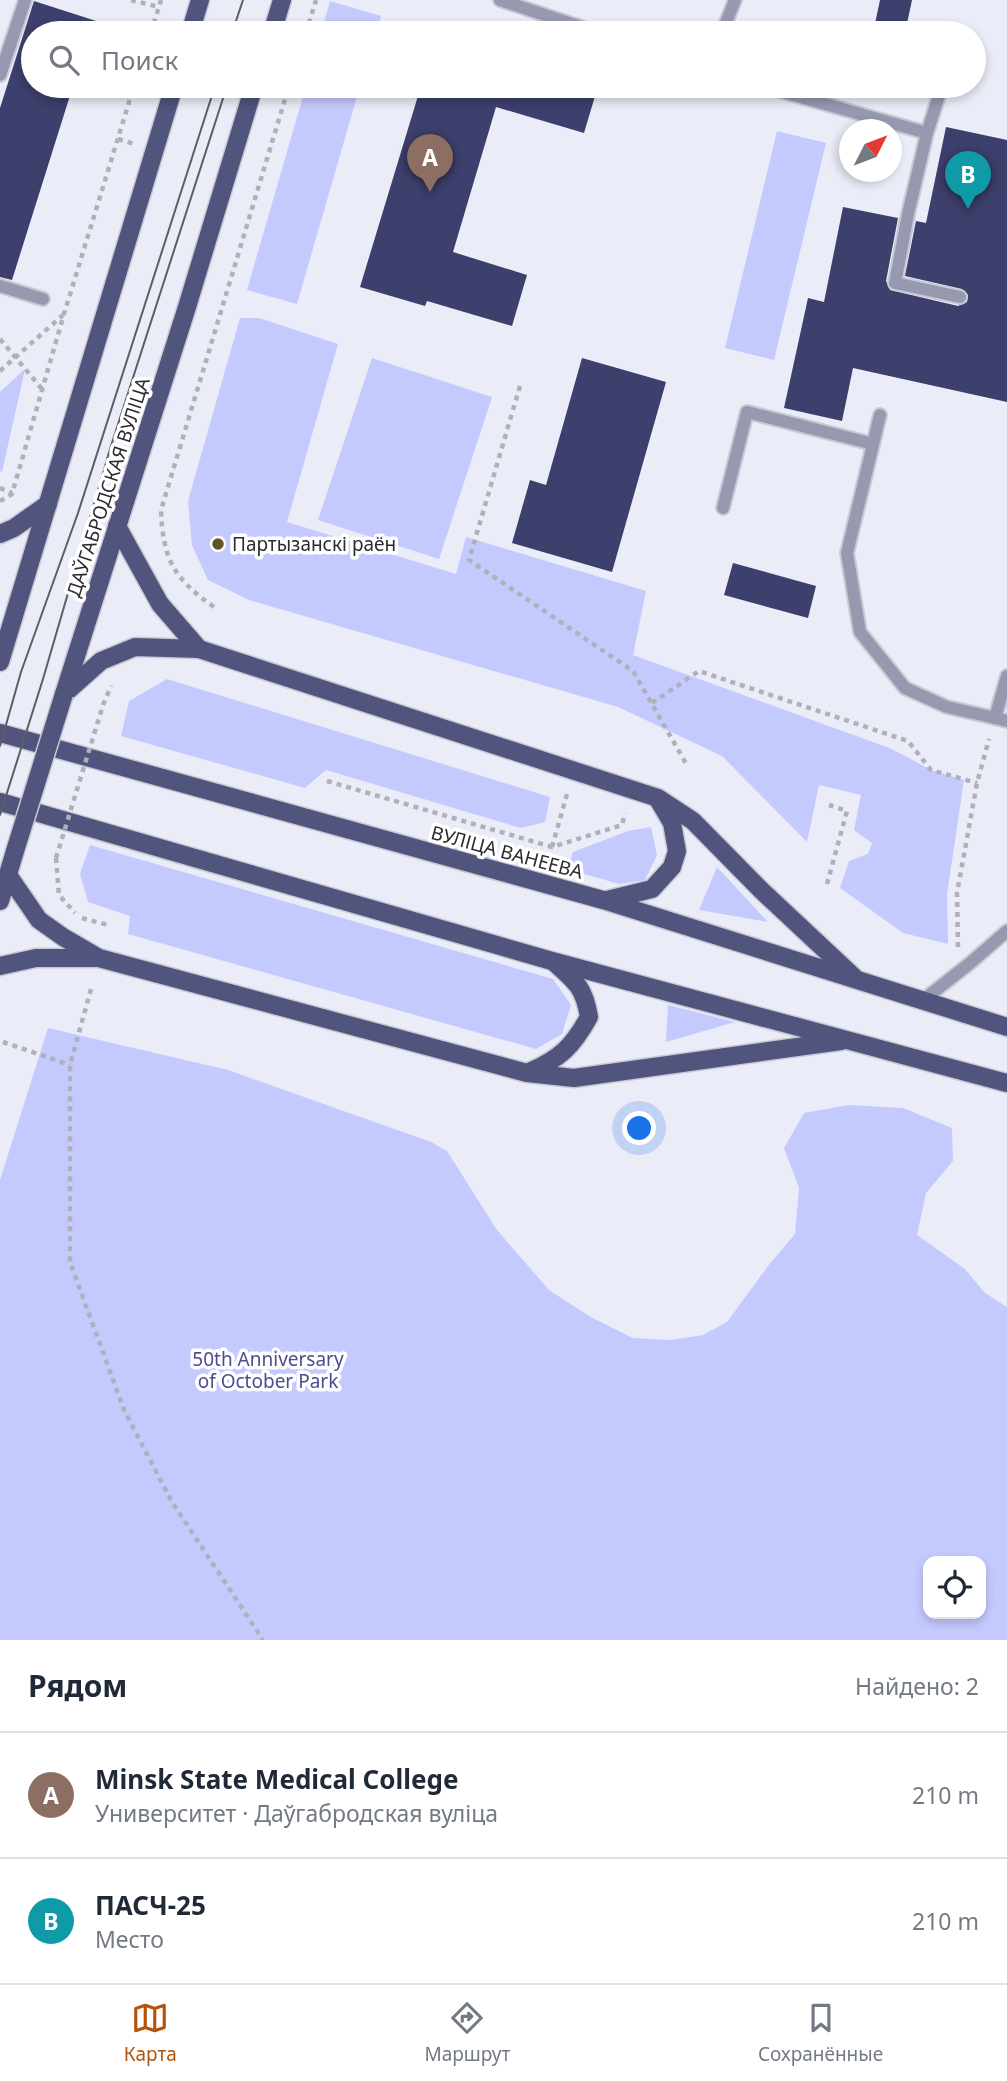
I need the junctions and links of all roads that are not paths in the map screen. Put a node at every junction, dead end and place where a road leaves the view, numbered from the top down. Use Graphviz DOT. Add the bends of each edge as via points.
graph roads {
  1 [pos="24,0"];
  2 [pos="200,0"];
  3 [pos="282,0"];
  4 [pos="500,0"];
  5 [pos="735,0"];
  6 [pos="194,21"];
  7 [pos="276,21"];
  8 [pos="563,21"];
  9 [pos="727,21"];
  10 [pos="0,75"];
  11 [pos="170,98"];
  12 [pos="250,98"];
  13 [pos="804,98"];
  14 [pos="938,98"];
  15 [pos="927,133"];
  16 [pos="0,286"];
  17 [pos="960,296"];
  18 [pos="43,299"];
  19 [pos="880,415"];
  20 [pos="873,444"];
  21 [pos="48,504"];
  22 [pos="723,508"];
  23 [pos="117,526"];
  24 [pos="0,534"];
  25 [pos="2,649"];
  26 [pos="198,649"];
  27 [pos="1007,676"];
  28 [pos="64,694"];
  29 [pos="1001,720"];
  30 [pos="0,733"];
  31 [pos="658,798"];
  32 [pos="0,802"];
  33 [pos="8,875"];
  34 [pos="603,900"];
  35 [pos="0,901"];
  36 [pos="1007,931"];
  37 [pos="99,958"];
  38 [pos="552,961"];
  39 [pos="0,966"];
  40 [pos="859,982"];
  41 [pos="922,1001"];
  42 [pos="1003,1026"];
  43 [pos="852,1040"];
  44 [pos="527,1073"];
  45 [pos="1007,1083"];
  1 -- 10 [label="lane"];
  2 -- 6 [label="main road"];
  3 -- 7 [label="main road"];
  4 -- 8 [label="lane"];
  5 -- 9 [label="lane"];
  11 -- 21 [label="main road"];
  12 -- 23 [label="main road, ДАЎГАБРОДСКАЯ ВУЛІЦА"];
  13 -- 15 [label="lane"];
  14 -- 15 [label="lane"];
  15 -- 17 [label="lane" via="895,283"];
  16 -- 18 [label="lane"];
  19 -- 20 [label="lane"];
  20 -- 22 [label="lane" via="747,412"];
  20 -- 29 [label="lane" via="847,553 860,632 905,688 947,707"];
  21 -- 24 [label="main road"];
  21 -- 25 [label="main road"];
  23 -- 26 [label="main road" via="160,604"];
  23 -- 28 [label="main road, ДАЎГАБРОДСКАЯ ВУЛІЦА"];
  26 -- 28 [label="main road" via="135,647 101,660"];
  26 -- 31 [label="main road"];
  27 -- 29 [label="lane"];
  28 -- 33 [label="main road, ДАЎГАБРОДСКАЯ ВУЛІЦА, bridge"];
  30 -- 34 [label="main road, ВУЛІЦА ВАНЕЕВА"];
  31 -- 34 [label="main road" via="672,823 677,850 672,867 652,890"];
  31 -- 40 [label="main road" via="693,821"];
  32 -- 38 [label="main road"];
  33 -- 35 [label="main road, ДАЎГАБРОДСКАЯ ВУЛІЦА"];
  33 -- 37 [label="main road" via="39,920"];
  34 -- 40 [label="main road, ВУЛІЦА ВАНЕЕВА"];
  36 -- 41 [label="lane"];
  37 -- 39 [label="main road" via="36,958"];
  37 -- 44 [label="main road"];
  38 -- 43 [label="main road"];
  38 -- 44 [label="main road" via="578,983 589,1017 552,1063"];
  40 -- 41 [label="main road, ВУЛІЦА ВАНЕЕВА"];
  41 -- 42 [label="main road, ВУЛІЦА ВАНЕЕВА"];
  43 -- 44 [label="main road" via="574,1078"];
  43 -- 45 [label="main road"];
}
